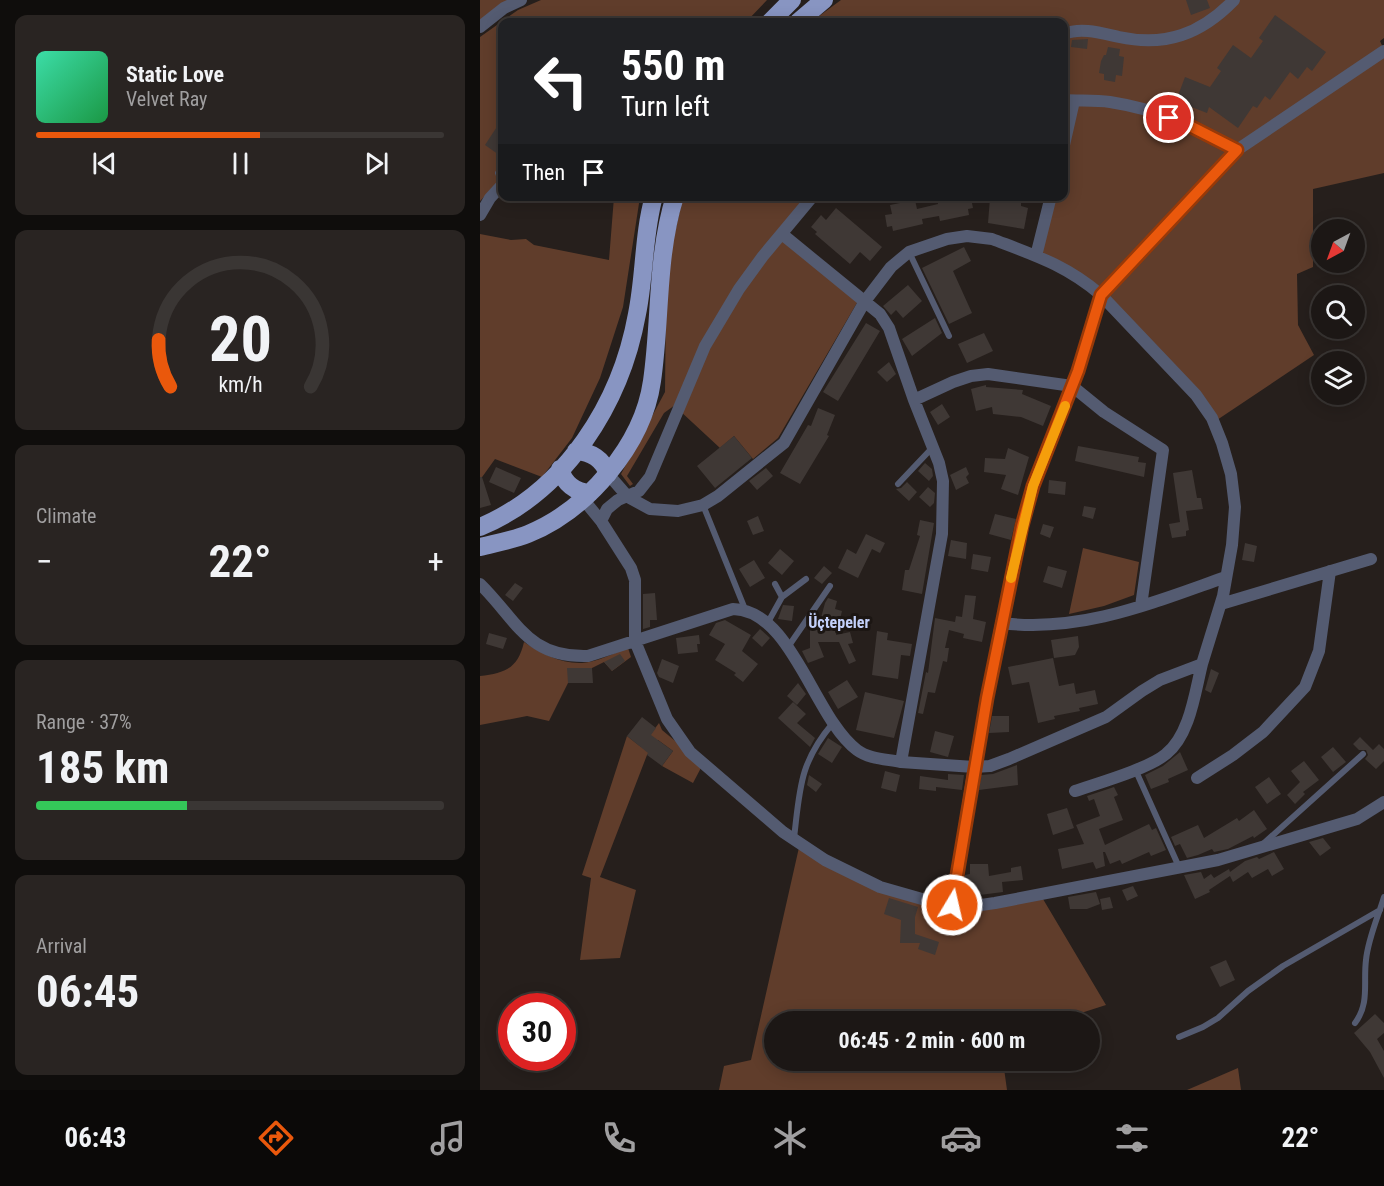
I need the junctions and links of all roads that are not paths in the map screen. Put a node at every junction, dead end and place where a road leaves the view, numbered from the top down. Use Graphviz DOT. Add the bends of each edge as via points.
graph roads {
  1 [pos="521,0"];
  2 [pos="792,0"];
  3 [pos="824,0"];
  4 [pos="1234,0"];
  5 [pos="774,18"];
  6 [pos="803,18"];
  7 [pos="480,27"];
  8 [pos="1068,33"];
  9 [pos="1384,51"];
  10 [pos="1069,101"];
  11 [pos="1237,150"];
  12 [pos="498,189"];
  13 [pos="653,201"];
  14 [pos="674,201"];
  15 [pos="809,201"];
  16 [pos="1050,201"];
  17 [pos="480,215"];
  18 [pos="782,234"];
  19 [pos="909,252"];
  20 [pos="1036,256"];
  21 [pos="1101,295"];
  22 [pos="866,301"];
  23 [pos="950,336"];
  24 [pos="1072,386"];
  25 [pos="914,400"];
  26 [pos="933,447"];
  27 [pos="576,451"];
  28 [pos="560,468"];
  29 [pos="608,474"];
  30 [pos="898,484"];
  31 [pos="586,496"];
  32 [pos="628,497"];
  33 [pos="703,505"];
  34 [pos="600,521"];
  35 [pos="480,527"];
  36 [pos="480,547"];
  37 [pos="1371,559"];
  38 [pos="1330,571"];
  39 [pos="1226,577"];
  40 [pos="806,579"];
  41 [pos="480,584"];
  42 [pos="775,584"];
  43 [pos="830,586"];
  44 [pos="782,597"];
  45 [pos="1221,604"];
  46 [pos="1141,606"];
  47 [pos="745,609"];
  48 [pos="1001,623"];
  49 [pos="767,624"];
  50 [pos="635,641"];
  51 [pos="787,647"];
  52 [pos="1202,664"];
  53 [pos="834,722"];
  54 [pos="1363,754"];
  55 [pos="901,762"];
  56 [pos="974,767"];
  57 [pos="1135,769"];
  58 [pos="1197,778"];
  59 [pos="1074,791"];
  60 [pos="1384,802"];
  61 [pos="794,839"];
  62 [pos="1258,848"];
  63 [pos="1179,867"];
  64 [pos="1384,897"];
  65 [pos="952,905"];
  66 [pos="1380,910"];
  67 [pos="1355,1023"];
  68 [pos="1179,1037"];
  1 -- 7 [label="street"];
  2 -- 5 [label="main road"];
  3 -- 6 [label="main road"];
  4 -- 8 [label="street" via="1211,21 1170,39 1142,40 1084,30"];
  9 -- 11 [label="street"];
  10 -- 11 [label="street" via="1136,107 1186,124"];
  11 -- 21 [label="street"];
  12 -- 17 [label="street"];
  13 -- 27 [label="main road" via="638,313 628,354 606,408"];
  14 -- 29 [label="main road" via="664,241 652,383 639,423"];
  15 -- 18 [label="street"];
  16 -- 20 [label="street"];
  18 -- 22 [label="street"];
  18 -- 32 [label="street" via="739,289 705,346 650,477"];
  19 -- 20 [label="street" via="946,239 975,237 992,239"];
  19 -- 22 [label="street" via="891,267"];
  19 -- 23 [label="lane"];
  20 -- 21 [label="street" via="1082,278"];
  21 -- 24 [label="street"];
  21 -- 39 [label="street" via="1196,395 1212,418 1231,474 1236,507"];
  22 -- 25 [label="street" via="889,328"];
  22 -- 33 [label="street" via="784,443"];
  24 -- 25 [label="street" via="1005,376 971,376"];
  24 -- 46 [label="street" via="1163,450"];
  24 -- 48 [label="street" via="1033,486"];
  25 -- 26 [label="street"];
  26 -- 30 [label="lane"];
  26 -- 55 [label="street" via="943,482 942,534"];
  27 -- 28 [label="main road"];
  27 -- 29 [label="main road" via="593,455"];
  28 -- 31 [label="main road" via="568,484"];
  28 -- 35 [label="main road" via="535,495"];
  29 -- 31 [label="main road"];
  29 -- 32 [label="street"];
  31 -- 34 [label="street"];
  31 -- 36 [label="main road" via="564,515 528,534"];
  32 -- 33 [label="street" via="650,509 665,511"];
  32 -- 34 [label="street" via="607,509"];
  33 -- 47 [label="lane"];
  34 -- 50 [label="street" via="635,580"];
  37 -- 38 [label="street"];
  38 -- 45 [label="street"];
  38 -- 58 [label="street" via="1319,651 1305,687 1263,732"];
  39 -- 45 [label="street"];
  39 -- 46 [label="street"];
  40 -- 44 [label="lane"];
  41 -- 50 [label="street" via="521,630 550,651 588,656"];
  42 -- 44 [label="lane"];
  43 -- 51 [label="lane"];
  44 -- 49 [label="lane"];
  45 -- 52 [label="street"];
  46 -- 48 [label="street" via="1080,622 1026,626"];
  47 -- 49 [label="street"];
  47 -- 50 [label="street" via="733,609"];
  48 -- 56 [label="street"];
  49 -- 51 [label="street"];
  50 -- 61 [label="street" via="668,719 690,752"];
  51 -- 53 [label="street"];
  52 -- 56 [label="street" via="1160,680 1106,717 1009,759"];
  52 -- 57 [label="street" via="1186,722 1176,742 1165,755"];
  53 -- 55 [label="street" via="856,750"];
  53 -- 61 [label="lane" via="818,740 803,770"];
  54 -- 62 [label="lane"];
  55 -- 56 [label="street"];
  56 -- 65 [label="street"];
  57 -- 59 [label="street"];
  57 -- 63 [label="lane"];
  60 -- 62 [label="street" via="1357,819"];
  61 -- 65 [label="street" via="825,860 880,887"];
  62 -- 63 [label="street"];
  63 -- 65 [label="street" via="995,903"];
  64 -- 66 [label="lane"];
  66 -- 67 [label="lane" via="1366,958 1365,1004"];
  66 -- 68 [label="lane" via="1283,966 1218,1018"];
}
